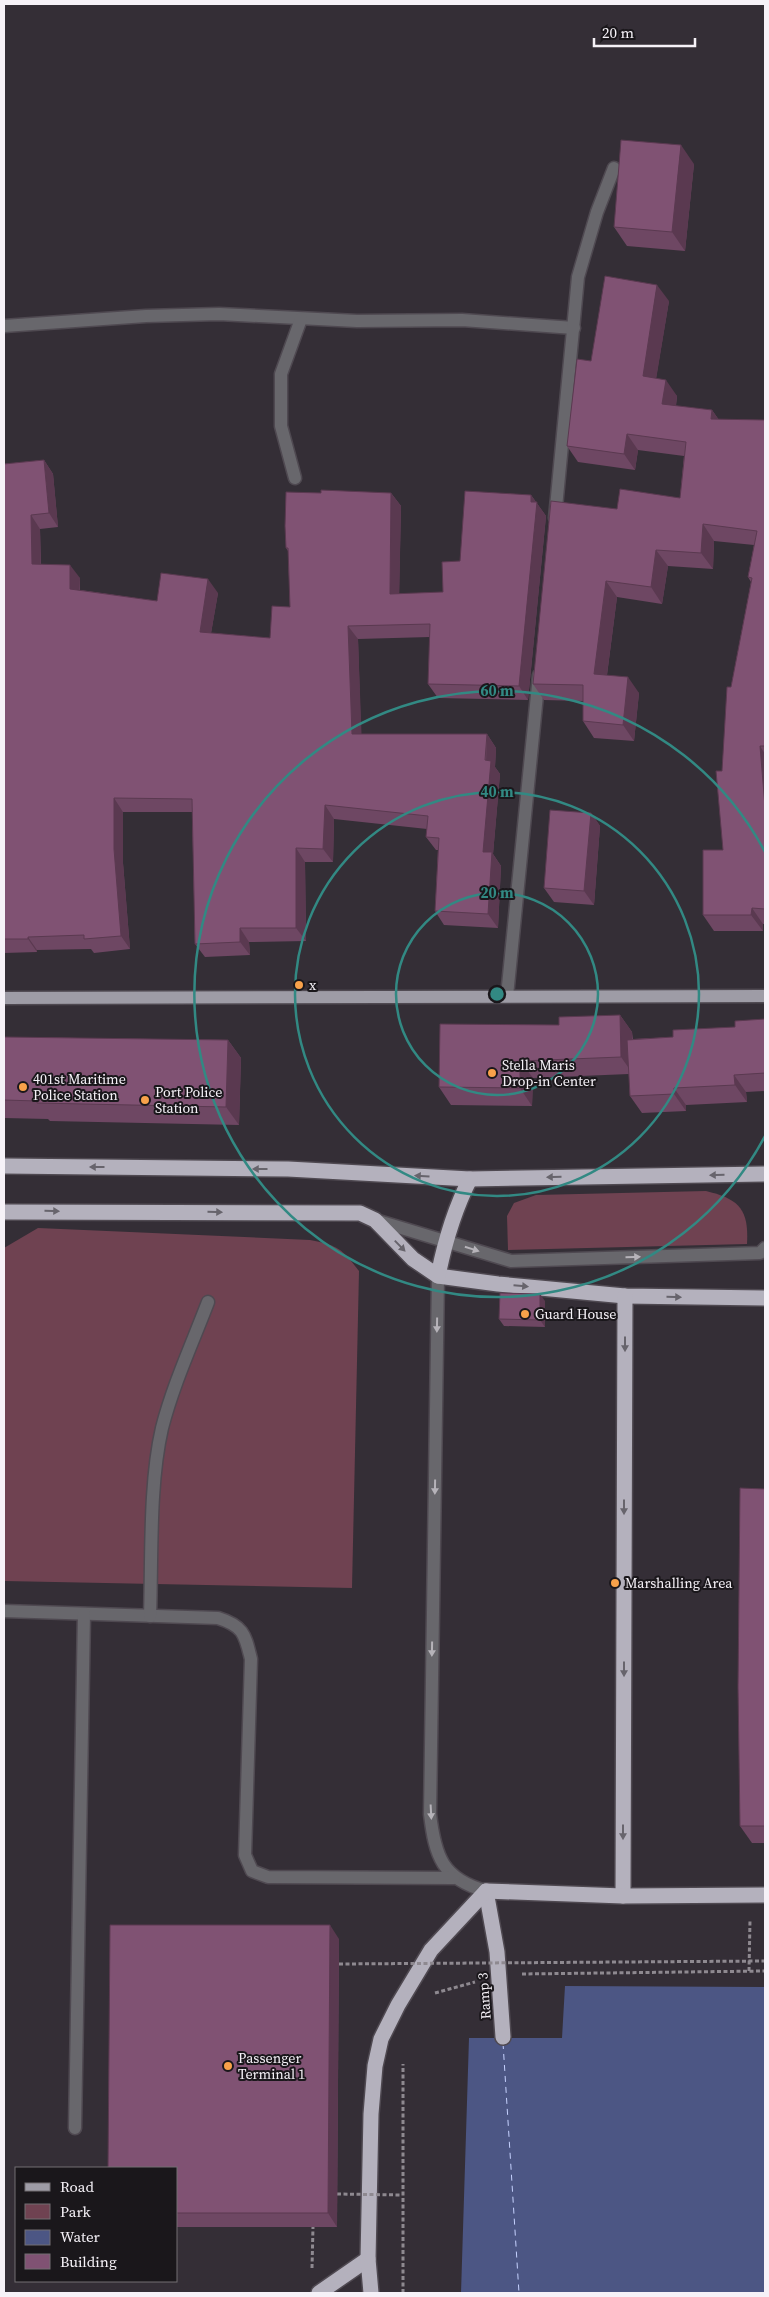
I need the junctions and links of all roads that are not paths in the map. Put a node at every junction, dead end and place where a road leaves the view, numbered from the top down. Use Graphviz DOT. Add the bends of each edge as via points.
graph roads {
  1 [pos="614,168"];
  2 [pos="301,319"];
  3 [pos="4,326"];
  4 [pos="574,328"];
  5 [pos="295,478"];
  6 [pos="553,534"];
  7 [pos="540,662"];
  8 [pos="507,996"];
  9 [pos="765,996"];
  10 [pos="4,998"];
  11 [pos="4,1166"];
  12 [pos="765,1174"];
  13 [pos="470,1179"];
  14 [pos="4,1212"];
  15 [pos="375,1220"];
  16 [pos="446,1240"];
  17 [pos="763,1250"];
  18 [pos="438,1276"];
  19 [pos="625,1296"];
  20 [pos="765,1298"];
  21 [pos="208,1302"];
  22 [pos="4,1611"];
  23 [pos="84,1614"];
  24 [pos="150,1616"];
  25 [pos="454,1878"];
  26 [pos="486,1891"];
  27 [pos="758,1895"];
  28 [pos="623,1896"];
  29 [pos="503,2037"];
  30 [pos="75,2128"];
  31 [pos="368,2259"];
  32 [pos="319,2293"];
  33 [pos="371,2293"];
  1 -- 4 [label="street" via="578,277"];
  2 -- 3 [label="street" via="219,314"];
  2 -- 4 [label="street" via="462,320"];
  2 -- 5 [label="street" via="281,374 281,426"];
  4 -- 6 [label="street"];
  7 -- 8 [label="street"];
  8 -- 9 [label="main road"];
  8 -- 10 [label="main road"];
  13 -- 11 [label="highway, one-way" via="288,1169"];
  12 -- 13 [label="highway, one-way"];
  13 -- 16 [label="highway" via="458,1202"];
  14 -- 15 [label="highway, one-way" via="360,1213"];
  15 -- 16 [label="street"];
  15 -- 18 [label="highway, one-way" via="413,1259"];
  16 -- 17 [label="street, one-way" via="511,1261"];
  16 -- 18 [label="highway"];
  18 -- 19 [label="highway, one-way"];
  18 -- 25 [label="street, one-way" via="430,1814 436,1846"];
  19 -- 20 [label="highway, one-way"];
  19 -- 28 [label="highway, one-way"];
  21 -- 24 [label="street" via="162,1430 155,1478"];
  22 -- 23 [label="street"];
  23 -- 24 [label="street"];
  23 -- 30 [label="street"];
  24 -- 25 [label="street" via="218,1618 234,1623 244,1634 251,1659 245,1855 252,1871 268,1877"];
  25 -- 26 [label="street"];
  26 -- 28 [label="highway"];
  26 -- 29 [label="highway, Ramp 3" via="497,1952"];
  26 -- 31 [label="highway" via="431,1950 381,2039 371,2114"];
  27 -- 28 [label="highway"];
  31 -- 32 [label="highway"];
  31 -- 33 [label="highway"];
}
